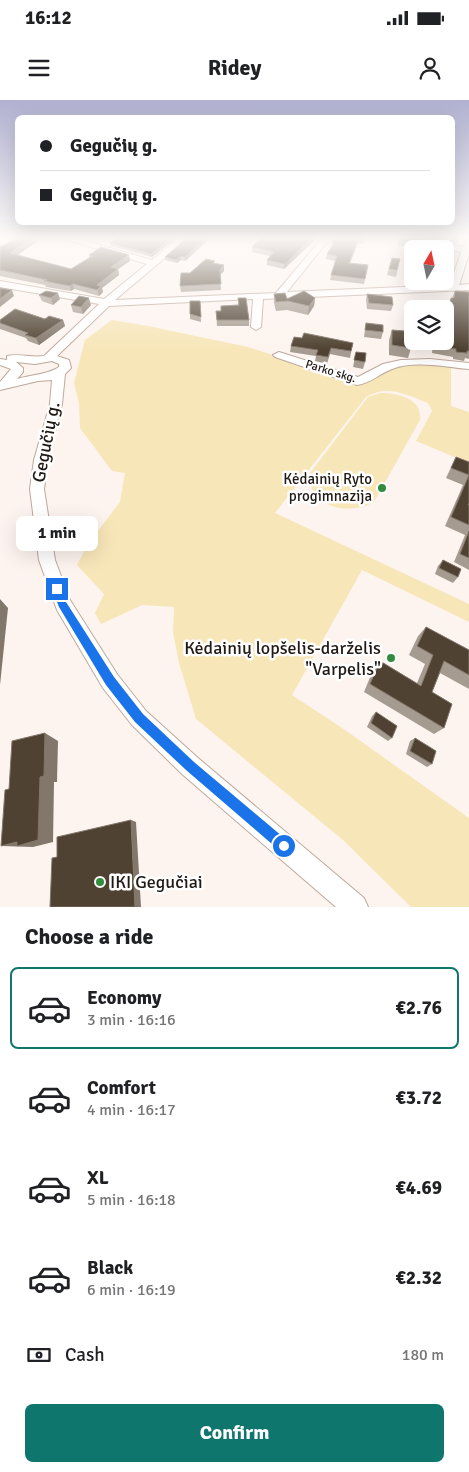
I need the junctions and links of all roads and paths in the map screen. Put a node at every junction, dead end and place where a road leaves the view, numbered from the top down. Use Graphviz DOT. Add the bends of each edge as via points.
graph roads {
  1 [pos="138,275"];
  2 [pos="296,275"];
  3 [pos="458,275"];
  4 [pos="0,284"];
  5 [pos="454,287"];
  6 [pos="469,287"];
  7 [pos="404,289"];
  8 [pos="280,294"];
  9 [pos="258,296"];
  10 [pos="108,303"];
  11 [pos="256,327"];
  12 [pos="66,339"];
  13 [pos="279,355"];
  14 [pos="3,359"];
  15 [pos="45,359"];
  16 [pos="63,361"];
  17 [pos="469,366"];
  18 [pos="43,377"];
  19 [pos="1,387"];
  20 [pos="355,907"];
  1 -- 10 [label="street"];
  2 -- 8 [label="street"];
  3 -- 5 [label="street"];
  4 -- 10 [label="street"];
  5 -- 6 [label="street"];
  7 -- 8 [label="street"];
  8 -- 9 [label="street"];
  9 -- 10 [label="street"];
  9 -- 11 [label="street"];
  10 -- 12 [label="street"];
  12 -- 14 [label="street" via="47,353"];
  12 -- 15 [label="street"];
  12 -- 16 [label="street"];
  13 -- 17 [label="street, Parko skg." via="357,381 363,381 390,365 423,361"];
  14 -- 15 [label="street"];
  14 -- 18 [label="street" via="23,364"];
  14 -- 19 [label="street" via="17,368 17,372"];
  15 -- 16 [label="street"];
  15 -- 18 [label="street" via="35,363"];
  16 -- 18 [label="street, Gegučių g." via="65,368"];
  18 -- 19 [label="street"];
  18 -- 20 [label="street, Gegučių g." via="56,404 37,489 48,560 63,604 110,681 139,718 190,766"];
}
